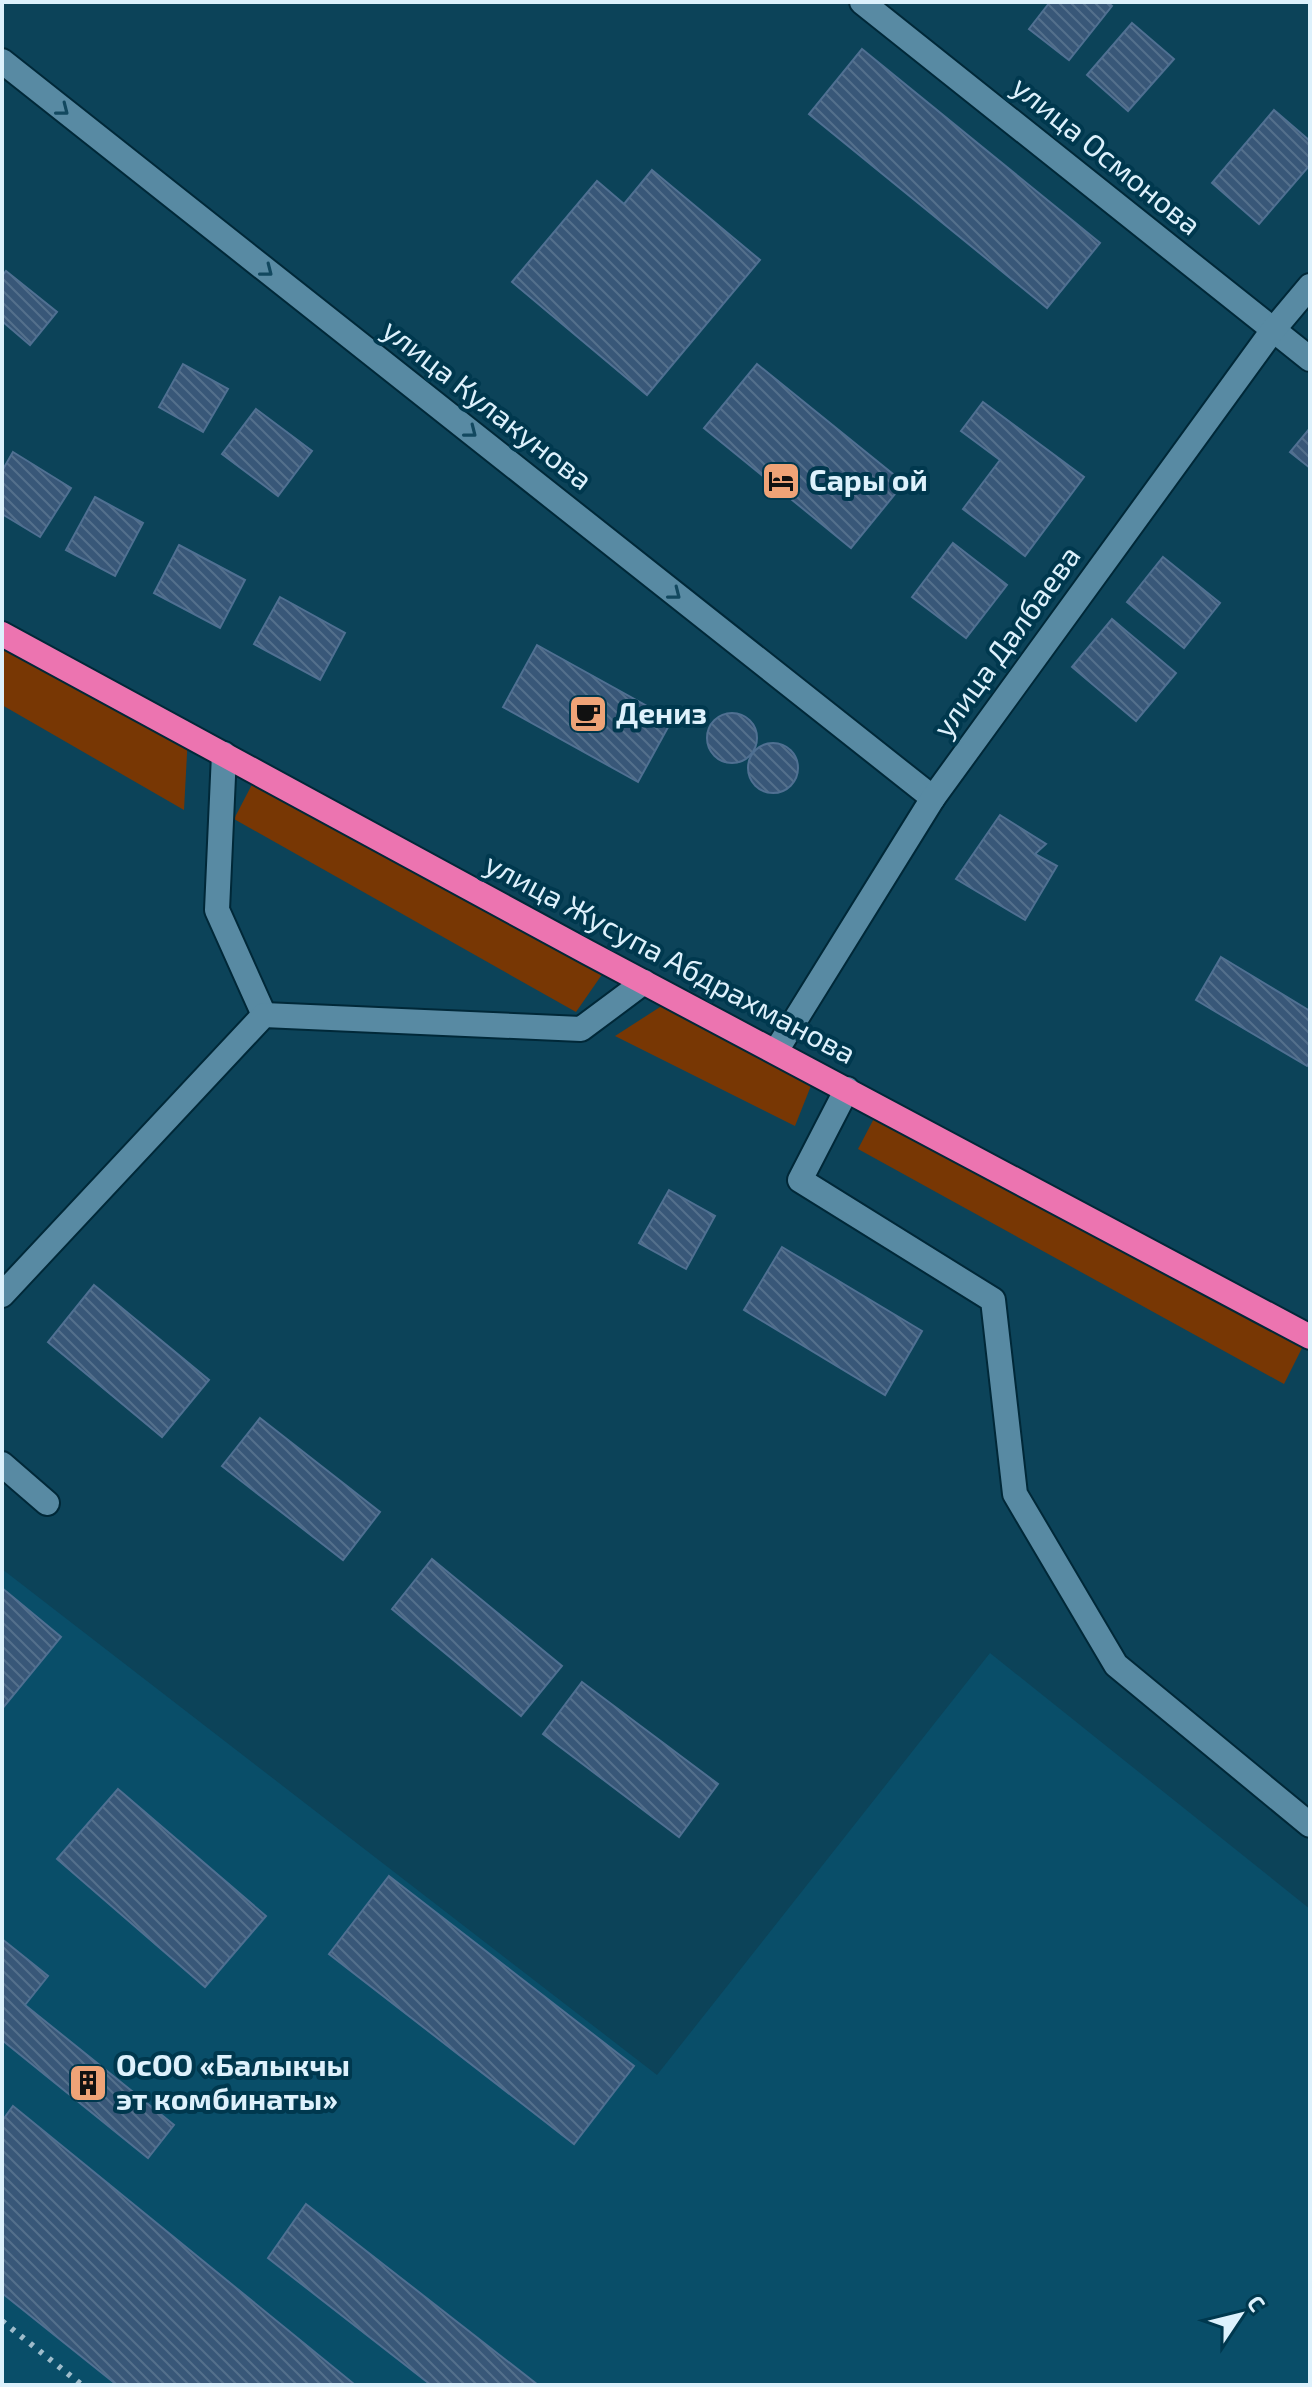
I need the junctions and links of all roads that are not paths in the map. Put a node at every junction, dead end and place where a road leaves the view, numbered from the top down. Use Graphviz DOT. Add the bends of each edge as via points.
graph roads {
  1 [pos="862,2"];
  2 [pos="2,61"];
  3 [pos="1310,286"];
  4 [pos="1273,330"];
  5 [pos="1310,359"];
  6 [pos="2,634"];
  7 [pos="224,754"];
  8 [pos="933,798"];
  9 [pos="644,982"];
  10 [pos="264,1015"];
  11 [pos="776,1051"];
  12 [pos="847,1089"];
  13 [pos="2,1295"];
  14 [pos="1310,1337"];
  15 [pos="2,1464"];
  16 [pos="47,1503"];
  17 [pos="1310,1825"];
  1 -- 4 [label="street, улица Осмонова"];
  2 -- 8 [label="street, улица Кулакунова, one-way"];
  3 -- 4 [label="street, улица Далбаева"];
  4 -- 5 [label="street, улица Осмонова"];
  4 -- 8 [label="street, улица Далбаева"];
  6 -- 7 [label="highway, улица Жусупа Абдрахманова"];
  7 -- 9 [label="highway, улица Жусупа Абдрахманова"];
  7 -- 10 [label="street" via="217,910"];
  8 -- 11 [label="street, улица Далбаева"];
  9 -- 10 [label="street" via="581,1029"];
  9 -- 11 [label="highway, улица Жусупа Абдрахманова"];
  10 -- 13 [label="street"];
  11 -- 12 [label="highway, улица Жусупа Абдрахманова"];
  12 -- 14 [label="highway, улица Жусупа Абдрахманова"];
  12 -- 17 [label="street" via="800,1180 993,1300 1015,1494 1116,1665"];
  15 -- 16 [label="street"];
}
